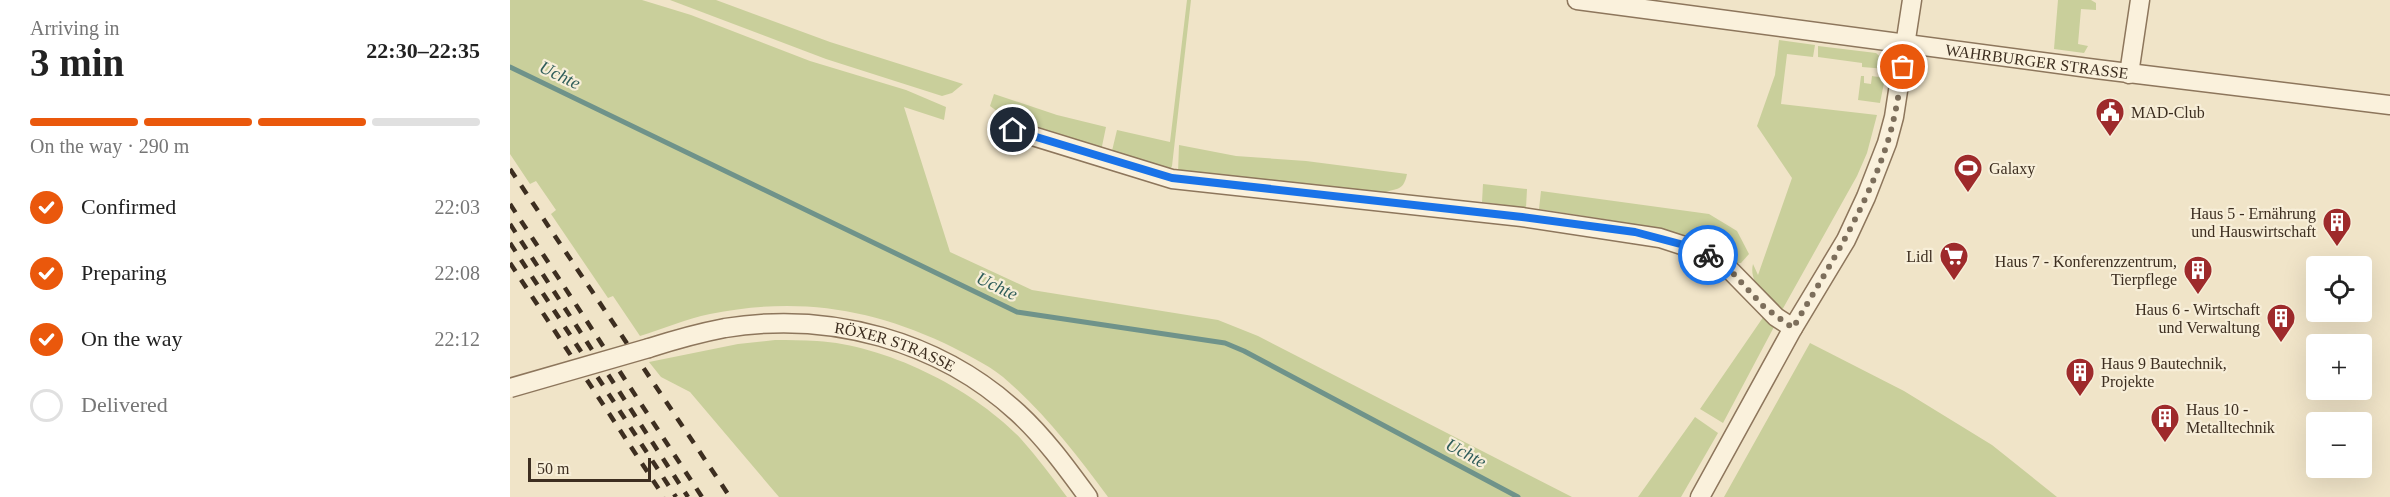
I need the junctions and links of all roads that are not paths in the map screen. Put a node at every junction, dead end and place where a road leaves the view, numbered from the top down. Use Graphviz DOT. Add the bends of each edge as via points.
graph roads {
  1 [pos="1577,0"];
  2 [pos="1912,0"];
  3 [pos="2140,0"];
  4 [pos="1907,44"];
  5 [pos="2129,74"];
  6 [pos="2390,105"];
  7 [pos="1013,130"];
  8 [pos="1793,328"];
  9 [pos="510,388"];
  10 [pos="1088,497"];
  11 [pos="1700,497"];
  1 -- 4 [label="street, WAHRBURGER STRASSE"];
  2 -- 4 [label="street"];
  3 -- 5 [label="street"];
  4 -- 5 [label="street, WAHRBURGER STRASSE"];
  4 -- 8 [label="street" via="1894,117 1876,172 1846,240"];
  5 -- 6 [label="street, WAHRBURGER STRASSE"];
  7 -- 8 [label="street" via="1172,178 1522,217 1659,238 1714,259"];
  8 -- 11 [label="street"];
  9 -- 10 [label="street, RÖXER STRASSE, bridge" via="724,328 770,324 837,327 893,340 956,368 1003,400 1046,442"];
}
